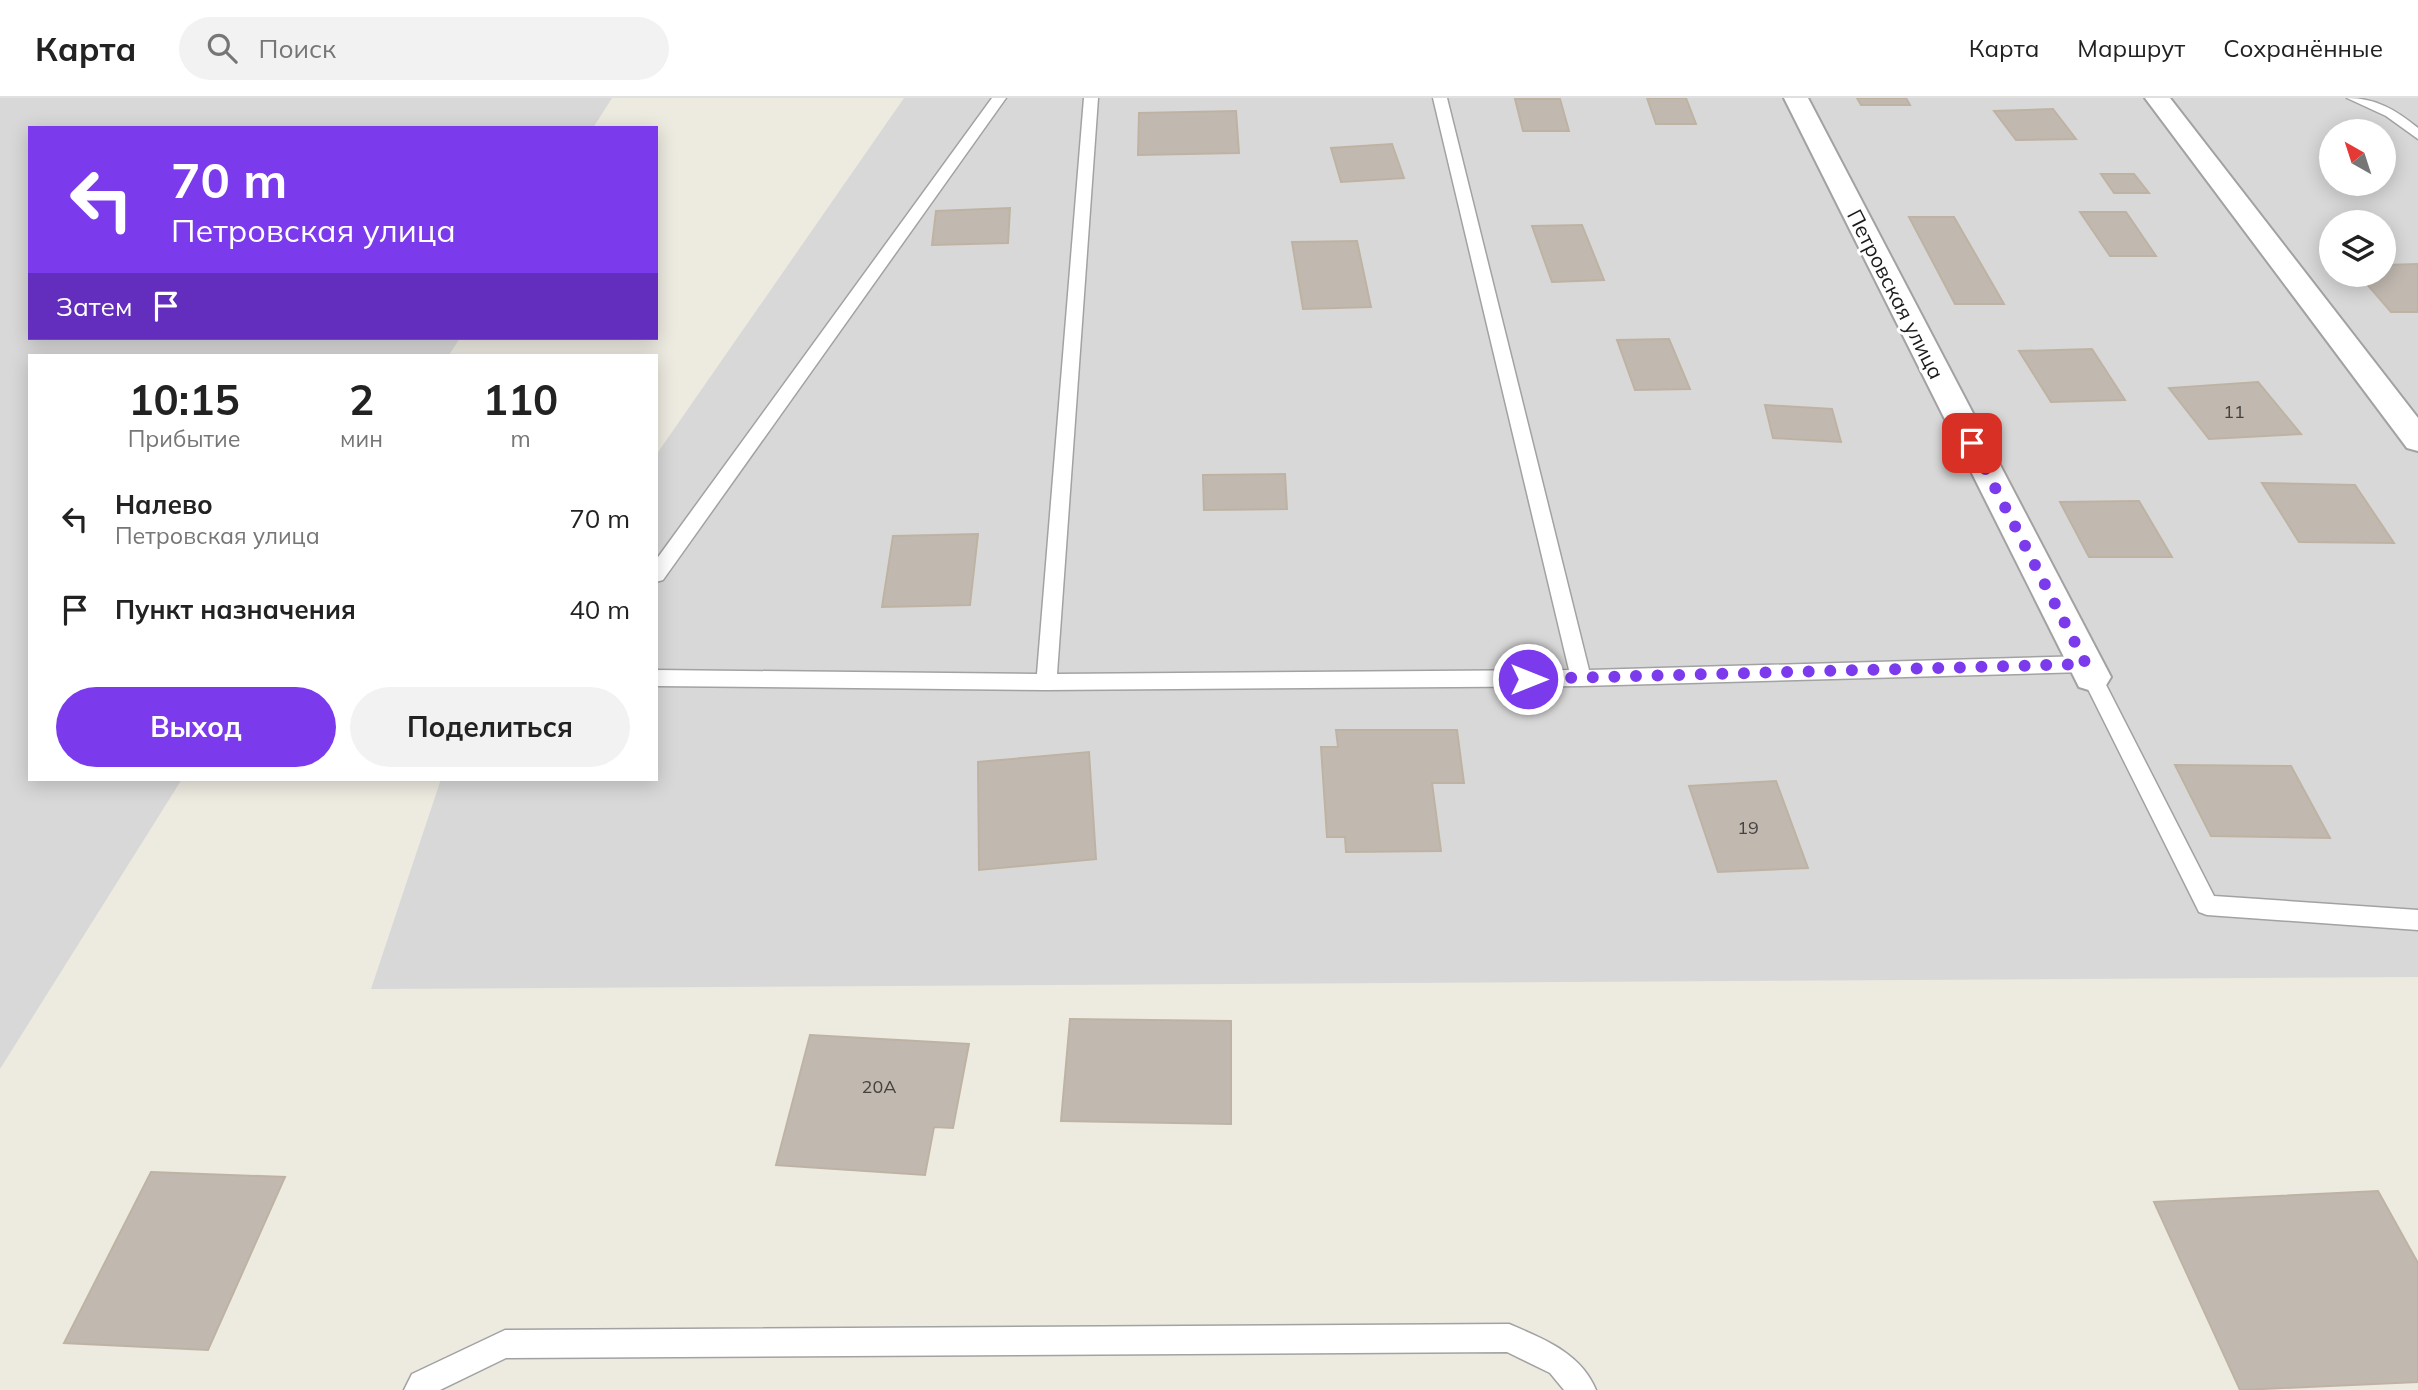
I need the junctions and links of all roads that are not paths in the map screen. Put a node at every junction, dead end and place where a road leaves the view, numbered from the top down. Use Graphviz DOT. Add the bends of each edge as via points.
graph roads {
  1 [pos="999,98"];
  2 [pos="1091,98"];
  3 [pos="1440,98"];
  4 [pos="1796,98"];
  5 [pos="2157,98"];
  6 [pos="2354,98"];
  7 [pos="2418,135"];
  8 [pos="2418,440"];
  9 [pos="658,572"];
  10 [pos="2089,671"];
  11 [pos="658,678"];
  12 [pos="1581,678"];
  13 [pos="1046,681"];
  14 [pos="2418,920"];
  15 [pos="418,1390"];
  16 [pos="1582,1390"];
  1 -- 9 [label="lane"];
  2 -- 13 [label="lane"];
  3 -- 12 [label="lane"];
  4 -- 10 [label="street, Петровская улица"];
  5 -- 8 [label="street"];
  6 -- 7 [label="lane" via="2391,113"];
  10 -- 12 [label="lane"];
  10 -- 14 [label="lane" via="2207,905"];
  11 -- 13 [label="lane"];
  12 -- 13 [label="lane"];
  15 -- 16 [label="lane" via="505,1344 1509,1338 1560,1363"];
}
